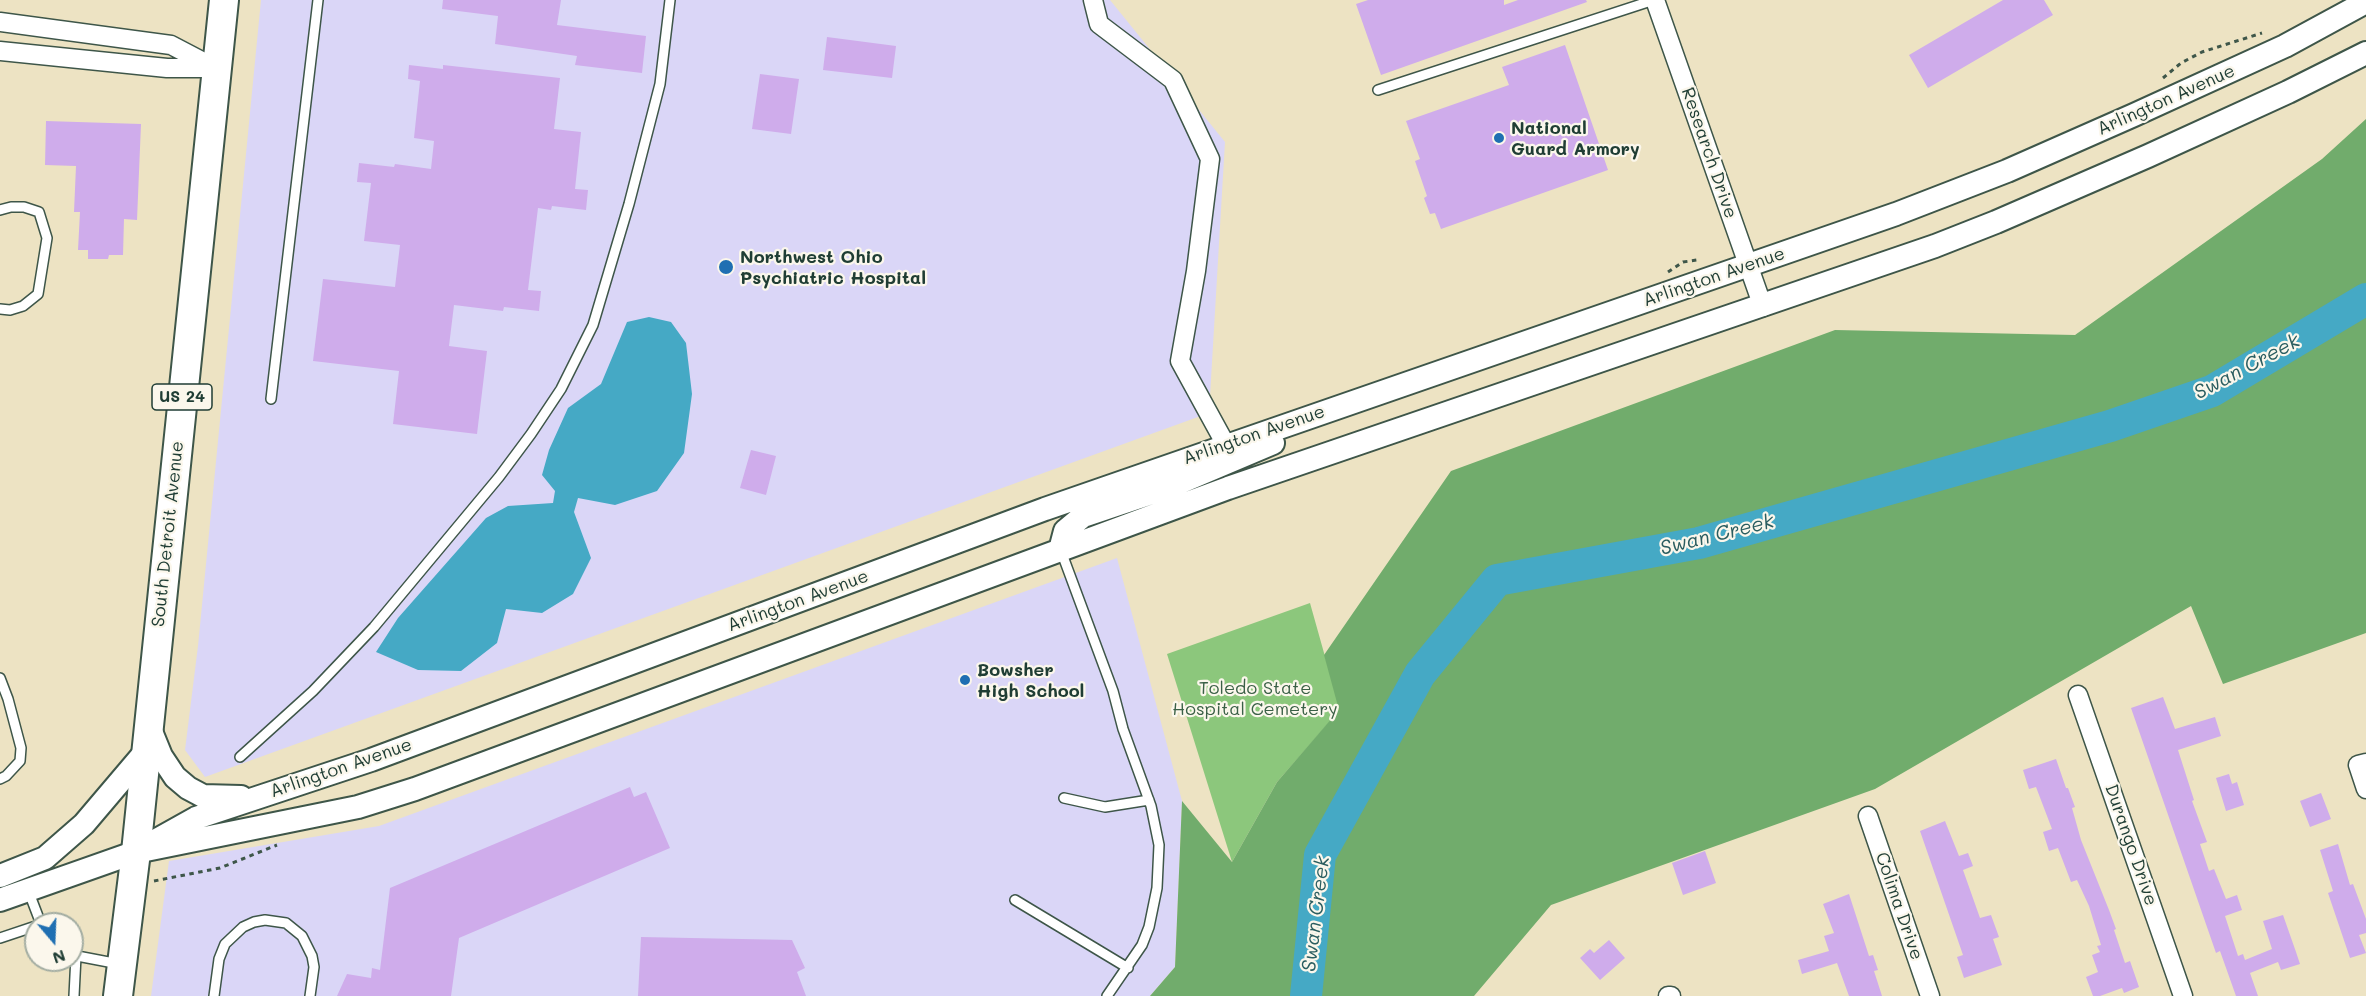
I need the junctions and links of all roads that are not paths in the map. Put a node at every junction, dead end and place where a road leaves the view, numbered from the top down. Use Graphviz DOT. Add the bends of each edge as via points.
graph roads {
  1 [pos="224,0"];
  2 [pos="318,0"];
  3 [pos="670,0"];
  4 [pos="1093,0"];
  5 [pos="1655,0"];
  6 [pos="2366,2"];
  7 [pos="0,22"];
  8 [pos="0,51"];
  9 [pos="2366,52"];
  10 [pos="215,68"];
  11 [pos="1378,90"];
  12 [pos="0,210"];
  13 [pos="1748,265"];
  14 [pos="1763,307"];
  15 [pos="0,309"];
  16 [pos="1516,345"];
  17 [pos="271,399"];
  18 [pos="1226,445"];
  19 [pos="1060,550"];
  20 [pos="0,678"];
  21 [pos="2078,695"];
  22 [pos="147,739"];
  23 [pos="240,757"];
  24 [pos="2362,764"];
  25 [pos="0,779"];
  26 [pos="2366,789"];
  27 [pos="257,797"];
  28 [pos="1064,798"];
  29 [pos="1149,800"];
  30 [pos="1868,816"];
  31 [pos="136,852"];
  32 [pos="0,876"];
  33 [pos="28,890"];
  34 [pos="0,900"];
  35 [pos="1016,900"];
  36 [pos="36,912"];
  37 [pos="24,930"];
  38 [pos="0,938"];
  39 [pos="84,958"];
  40 [pos="121,964"];
  41 [pos="1128,968"];
  42 [pos="74,972"];
  43 [pos="74,996"];
  44 [pos="118,996"];
  45 [pos="214,996"];
  46 [pos="310,996"];
  47 [pos="1107,996"];
  48 [pos="1930,996"];
  49 [pos="2184,996"];
  1 -- 10 [label="main road, South Detroit Avenue / US 24"];
  2 -- 17 [label="lane"];
  3 -- 23 [label="lane" via="660,84 630,204 593,325 561,389 499,477 374,627 313,691"];
  4 -- 18 [label="street" via="1099,24 1173,80 1210,159 1180,361"];
  5 -- 11 [label="lane"];
  5 -- 13 [label="street, Research Drive"];
  6 -- 13 [label="street, Arlington Avenue" via="2285,46 2007,171"];
  7 -- 10 [label="street" via="171,45"];
  8 -- 10 [label="street" via="167,68"];
  9 -- 14 [label="street, Arlington Avenue" via="2277,97 1996,222"];
  10 -- 22 [label="main road, South Detroit Avenue / US 24"];
  12 -- 15 [label="lane" via="24,207 39,212 47,238 38,294 24,306"];
  13 -- 14 [label="street, Research Drive"];
  13 -- 16 [label="street, Arlington Avenue"];
  14 -- 19 [label="street, Arlington Avenue" via="1228,488"];
  16 -- 18 [label="street, Arlington Avenue"];
  16 -- 19 [label="street" via="1399,402 1282,440 1169,487 1083,516 1065,531"];
  18 -- 27 [label="street, Arlington Avenue" via="370,760"];
  19 -- 29 [label="lane"];
  19 -- 31 [label="street, Arlington Avenue" via="415,789 358,807"];
  20 -- 25 [label="lane" via="21,748 20,761"];
  21 -- 49 [label="street, Durango Drive"];
  22 -- 27 [label="street" via="175,777 203,796"];
  22 -- 31 [label="main road, South Detroit Avenue / US 24"];
  22 -- 32 [label="street" via="84,824 45,858"];
  24 -- 26 [label="street"];
  27 -- 31 [label="street, Arlington Avenue" via="196,818"];
  28 -- 29 [label="lane" via="1106,807"];
  29 -- 41 [label="lane" via="1159,845 1157,888 1149,927"];
  30 -- 48 [label="street, Colima Drive"];
  31 -- 33 [label="street, Arlington Avenue"];
  31 -- 40 [label="main road, South Detroit Avenue / US 24"];
  33 -- 34 [label="street, Arlington Avenue"];
  33 -- 36 [label="lane"];
  35 -- 41 [label="lane"];
  37 -- 38 [label="lane"];
  39 -- 40 [label="lane"];
  40 -- 44 [label="main road, South Detroit Avenue / US 24"];
  41 -- 47 [label="lane"];
  42 -- 43 [label="lane"];
  45 -- 46 [label="lane" via="219,959 232,935 254,922 277,920 295,929 308,946 314,967"];
}
